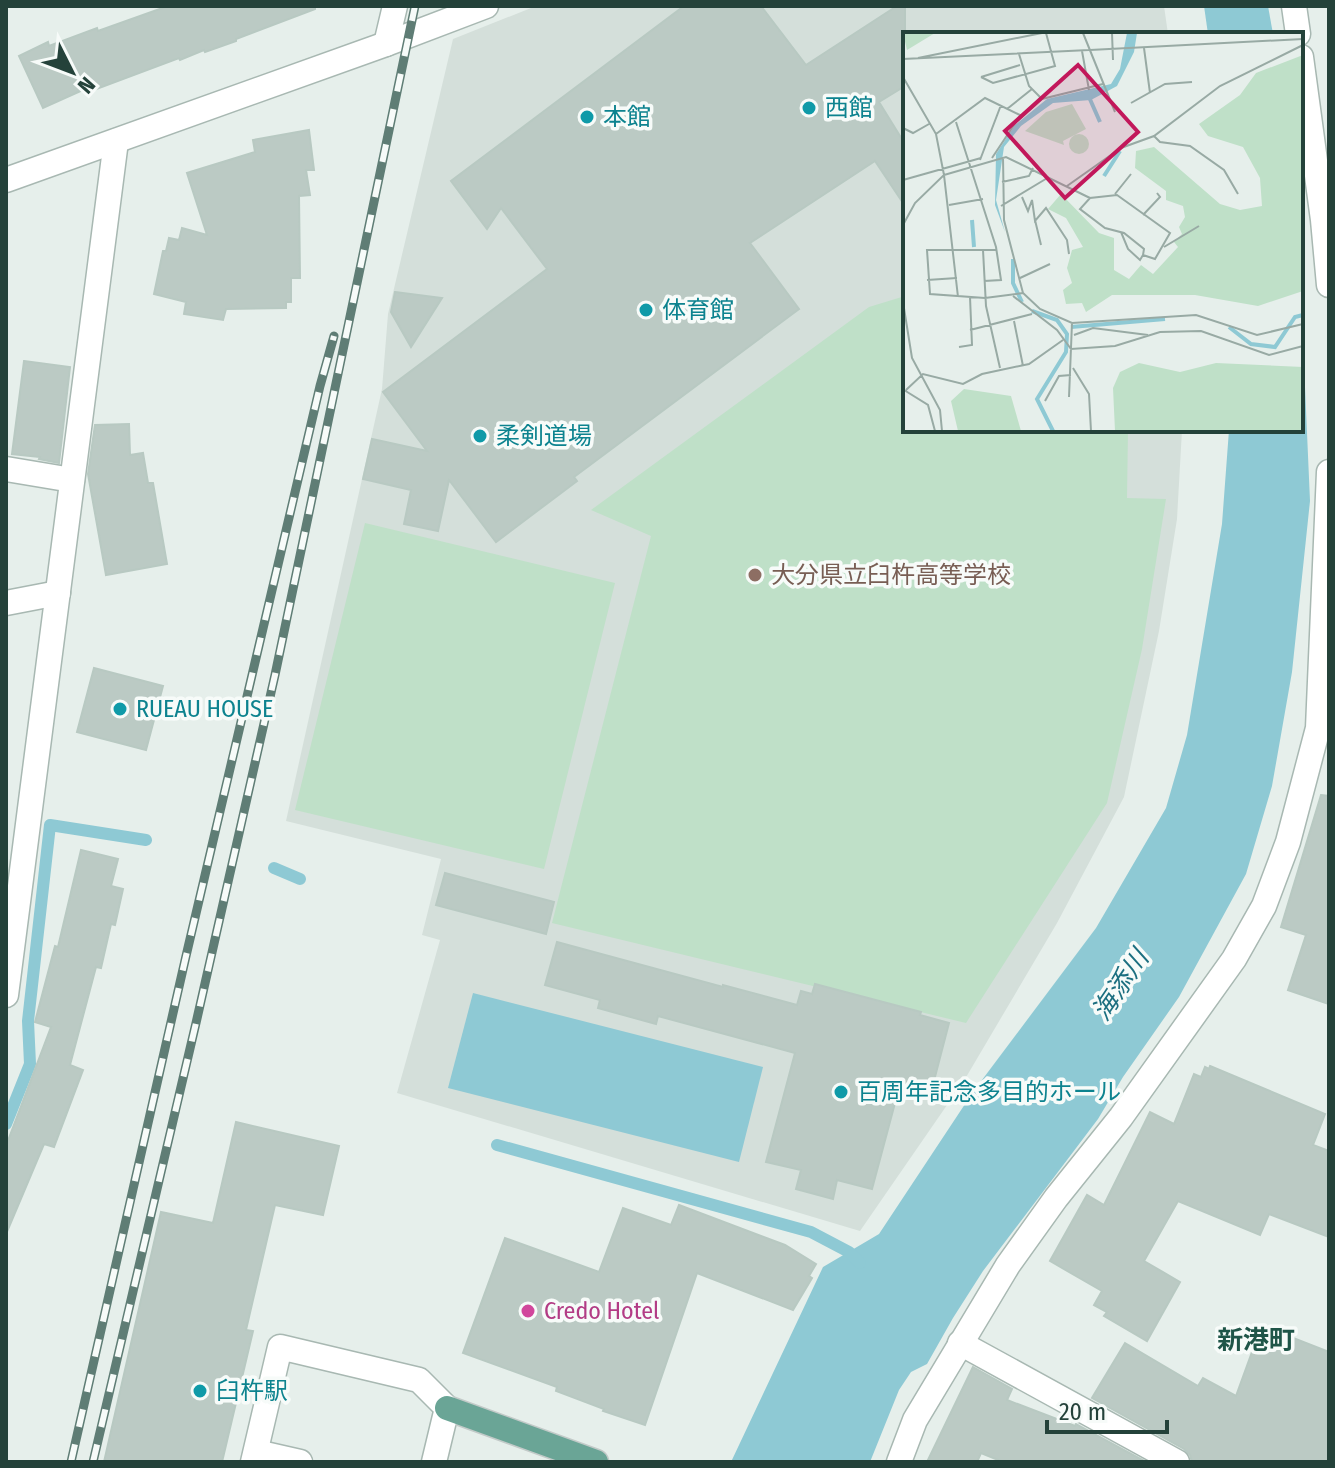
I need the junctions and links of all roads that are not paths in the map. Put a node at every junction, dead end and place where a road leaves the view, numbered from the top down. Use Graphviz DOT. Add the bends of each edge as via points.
graph roads {
  1 [pos="395,6"];
  2 [pos="486,6"];
  3 [pos="1294,6"];
  4 [pos="1298,32"];
  5 [pos="386,44"];
  6 [pos="1303,72"];
  7 [pos="116,141"];
  8 [pos="6,180"];
  9 [pos="1329,285"];
  10 [pos="6,469"];
  11 [pos="1329,472"];
  12 [pos="72,480"];
  13 [pos="58,593"];
  14 [pos="6,603"];
  15 [pos="1324,728"];
  16 [pos="6,995"];
  17 [pos="960,1343"];
  18 [pos="447,1408"];
  19 [pos="255,1457"];
  20 [pos="300,1462"];
  21 [pos="434,1462"];
  22 [pos="596,1462"];
  23 [pos="899,1462"];
  24 [pos="1177,1462"];
  1 -- 5 [label="street"];
  2 -- 5 [label="street"];
  3 -- 4 [label="street"];
  5 -- 7 [label="street"];
  6 -- 9 [label="street"];
  7 -- 8 [label="street"];
  7 -- 12 [label="street"];
  10 -- 12 [label="street"];
  11 -- 15 [label="street"];
  12 -- 13 [label="street"];
  13 -- 14 [label="street"];
  13 -- 16 [label="street"];
  15 -- 17 [label="street" via="1284,855 1264,906 1234,959 1008,1265"];
  17 -- 23 [label="street" via="915,1420"];
  17 -- 24 [label="street"];
  18 -- 19 [label="street" via="419,1380 280,1347"];
  18 -- 21 [label="street"];
  18 -- 22 [label="main road"];
  19 -- 20 [label="street"];
}
